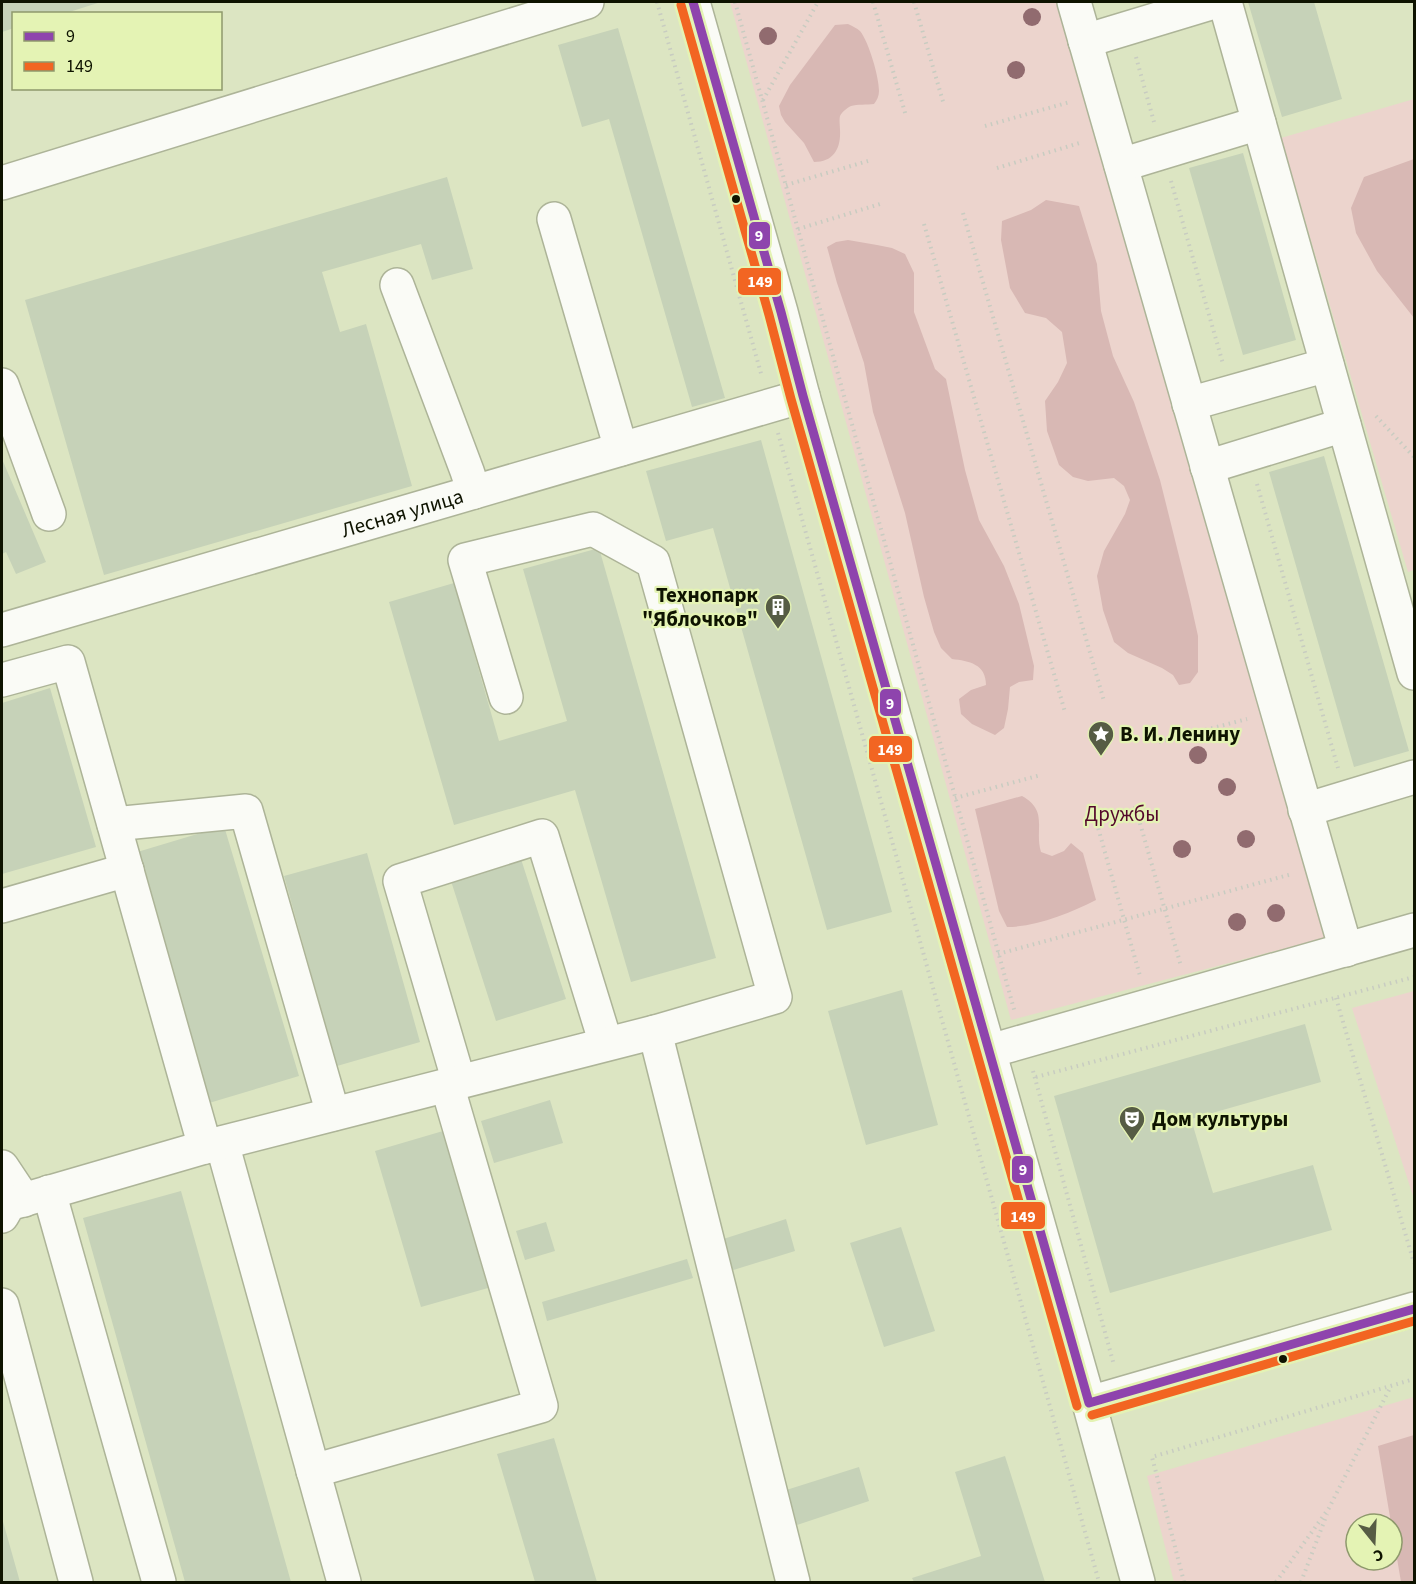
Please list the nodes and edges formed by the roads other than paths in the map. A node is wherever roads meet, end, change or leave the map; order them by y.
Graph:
1 (587, 2) edge
2 (693, 2) edge
3 (1074, 2) edge
4 (1214, 2) edge
5 (1225, 2) edge
6 (1085, 41) junction
7 (1259, 123) junction
8 (1121, 165) junction
9 (2, 183) edge
10 (554, 219) dead end
11 (397, 285) dead end
12 (1327, 365) junction
13 (2, 385) edge
14 (803, 396) junction
15 (1189, 404) junction
16 (1344, 425) junction
17 (621, 449) junction
18 (1207, 467) junction
19 (474, 492) junction
20 (49, 514) dead end
21 (2, 630) edge
22 (1414, 673) edge
23 (2, 680) edge
24 (506, 697) dead end
25 (1414, 777) edge
26 (1305, 810) junction
27 (114, 824) junction
28 (127, 870) junction
29 (2, 906) edge
30 (1414, 930) edge
31 (1346, 950) junction
32 (655, 1032) junction
33 (606, 1044) junction
34 (990, 1051) junction
35 (453, 1084) junction
36 (333, 1114) junction
37 (214, 1145) junction
38 (2, 1167) edge
39 (25, 1203) edge
40 (2, 1305) edge
41 (1414, 1309) edge
42 (1089, 1403) junction
43 (314, 1472) junction
44 (76, 1582) edge
45 (159, 1582) edge
46 (345, 1582) edge
47 (793, 1582) edge
48 (1138, 1582) edge

1 - 9 main road
2 - 14 main road
3 - 6 main road
4 - 6 main road
5 - 7 main road
6 - 8 main road
7 - 8 main road
7 - 12 main road
8 - 15 main road
10 - 17 main road
11 - 19 main road
12 - 15 main road
12 - 16 main road
13 - 20 main road
14 - 17 main road, Лесная улица
14 - 34 main road
15 - 18 main road
16 - 18 main road
16 - 22 main road
17 - 19 main road, Лесная улица
18 - 26 main road
19 - 21 main road, Лесная улица
23 - 27 main road
24 - 32 main road
25 - 26 main road
26 - 31 main road
27 - 28 main road
27 - 36 main road
28 - 29 main road
28 - 37 main road
30 - 31 main road
31 - 34 main road
32 - 33 main road
32 - 47 main road
33 - 35 main road
33 - 35 main road
34 - 42 main road
35 - 36 main road
35 - 43 main road
36 - 37 main road
37 - 39 main road
37 - 43 main road
38 - 39 main road
39 - 45 main road
40 - 44 main road
41 - 42 main road
42 - 48 main road
43 - 46 main road

